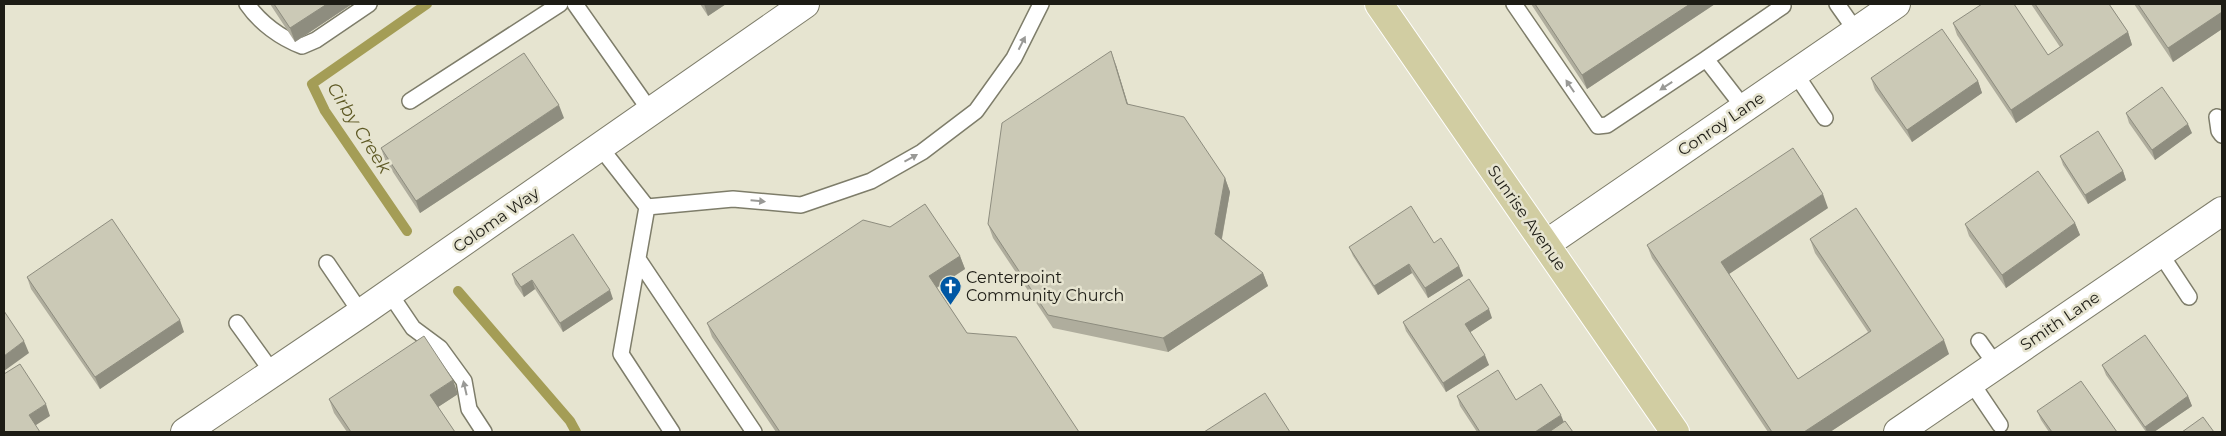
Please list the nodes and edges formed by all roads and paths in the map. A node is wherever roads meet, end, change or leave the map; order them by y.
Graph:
1 (247, 4) edge
2 (369, 4) edge
3 (560, 4) edge
4 (575, 4) edge
5 (805, 4) edge
6 (1041, 4) edge
7 (1379, 4) edge
8 (1514, 4) edge
9 (1837, 4) edge
10 (1896, 4) edge
11 (1783, 6) dead end
12 (1856, 31) junction
13 (1706, 59) junction
14 (1795, 73) junction
15 (410, 101) dead end
16 (1744, 108) junction
17 (650, 112) junction
18 (2218, 116) dead end
19 (1825, 118) dead end
20 (2222, 135) edge
21 (600, 147) junction
22 (647, 207) junction
23 (2222, 211) edge
24 (1546, 244) junction
25 (2160, 253) junction
26 (638, 259) junction
27 (327, 263) dead end
28 (390, 294) junction
29 (2189, 297) dead end
30 (362, 313) junction
31 (237, 323) dead end
32 (1980, 341) dead end
33 (1996, 365) junction
34 (272, 373) junction
35 (1971, 382) junction
36 (2000, 425) dead end
37 (199, 428) edge
38 (484, 432) edge
39 (672, 432) edge
40 (754, 432) edge
41 (1675, 432) edge
42 (1898, 432) edge

1 - 2 lane
3 - 15 lane
4 - 17 lane
5 - 17 street, Coloma Way
22 -> 6 lane
7 - 24 main road, Sunrise Avenue
13 -> 8 lane
9 - 12 lane
10 - 12 street, Conroy Lane
11 - 13 lane
12 - 14 street, Conroy Lane
13 - 16 lane
14 - 16 street, Conroy Lane
14 - 19 lane
16 - 24 street, Conroy Lane
17 - 21 street, Coloma Way
18 - 20 lane
21 - 22 lane
21 - 28 street, Coloma Way
22 - 26 lane
23 - 25 street, Smith Lane
24 - 41 main road, Sunrise Avenue
25 - 29 lane
25 - 33 street, Smith Lane
26 - 39 lane
26 - 40 lane
27 - 30 lane
28 - 30 street, Coloma Way
38 -> 28 lane
30 - 34 street, Coloma Way
31 - 34 lane
32 - 33 lane
33 - 35 street, Smith Lane
34 - 37 street, Coloma Way
35 - 36 lane
35 - 42 street, Smith Lane

